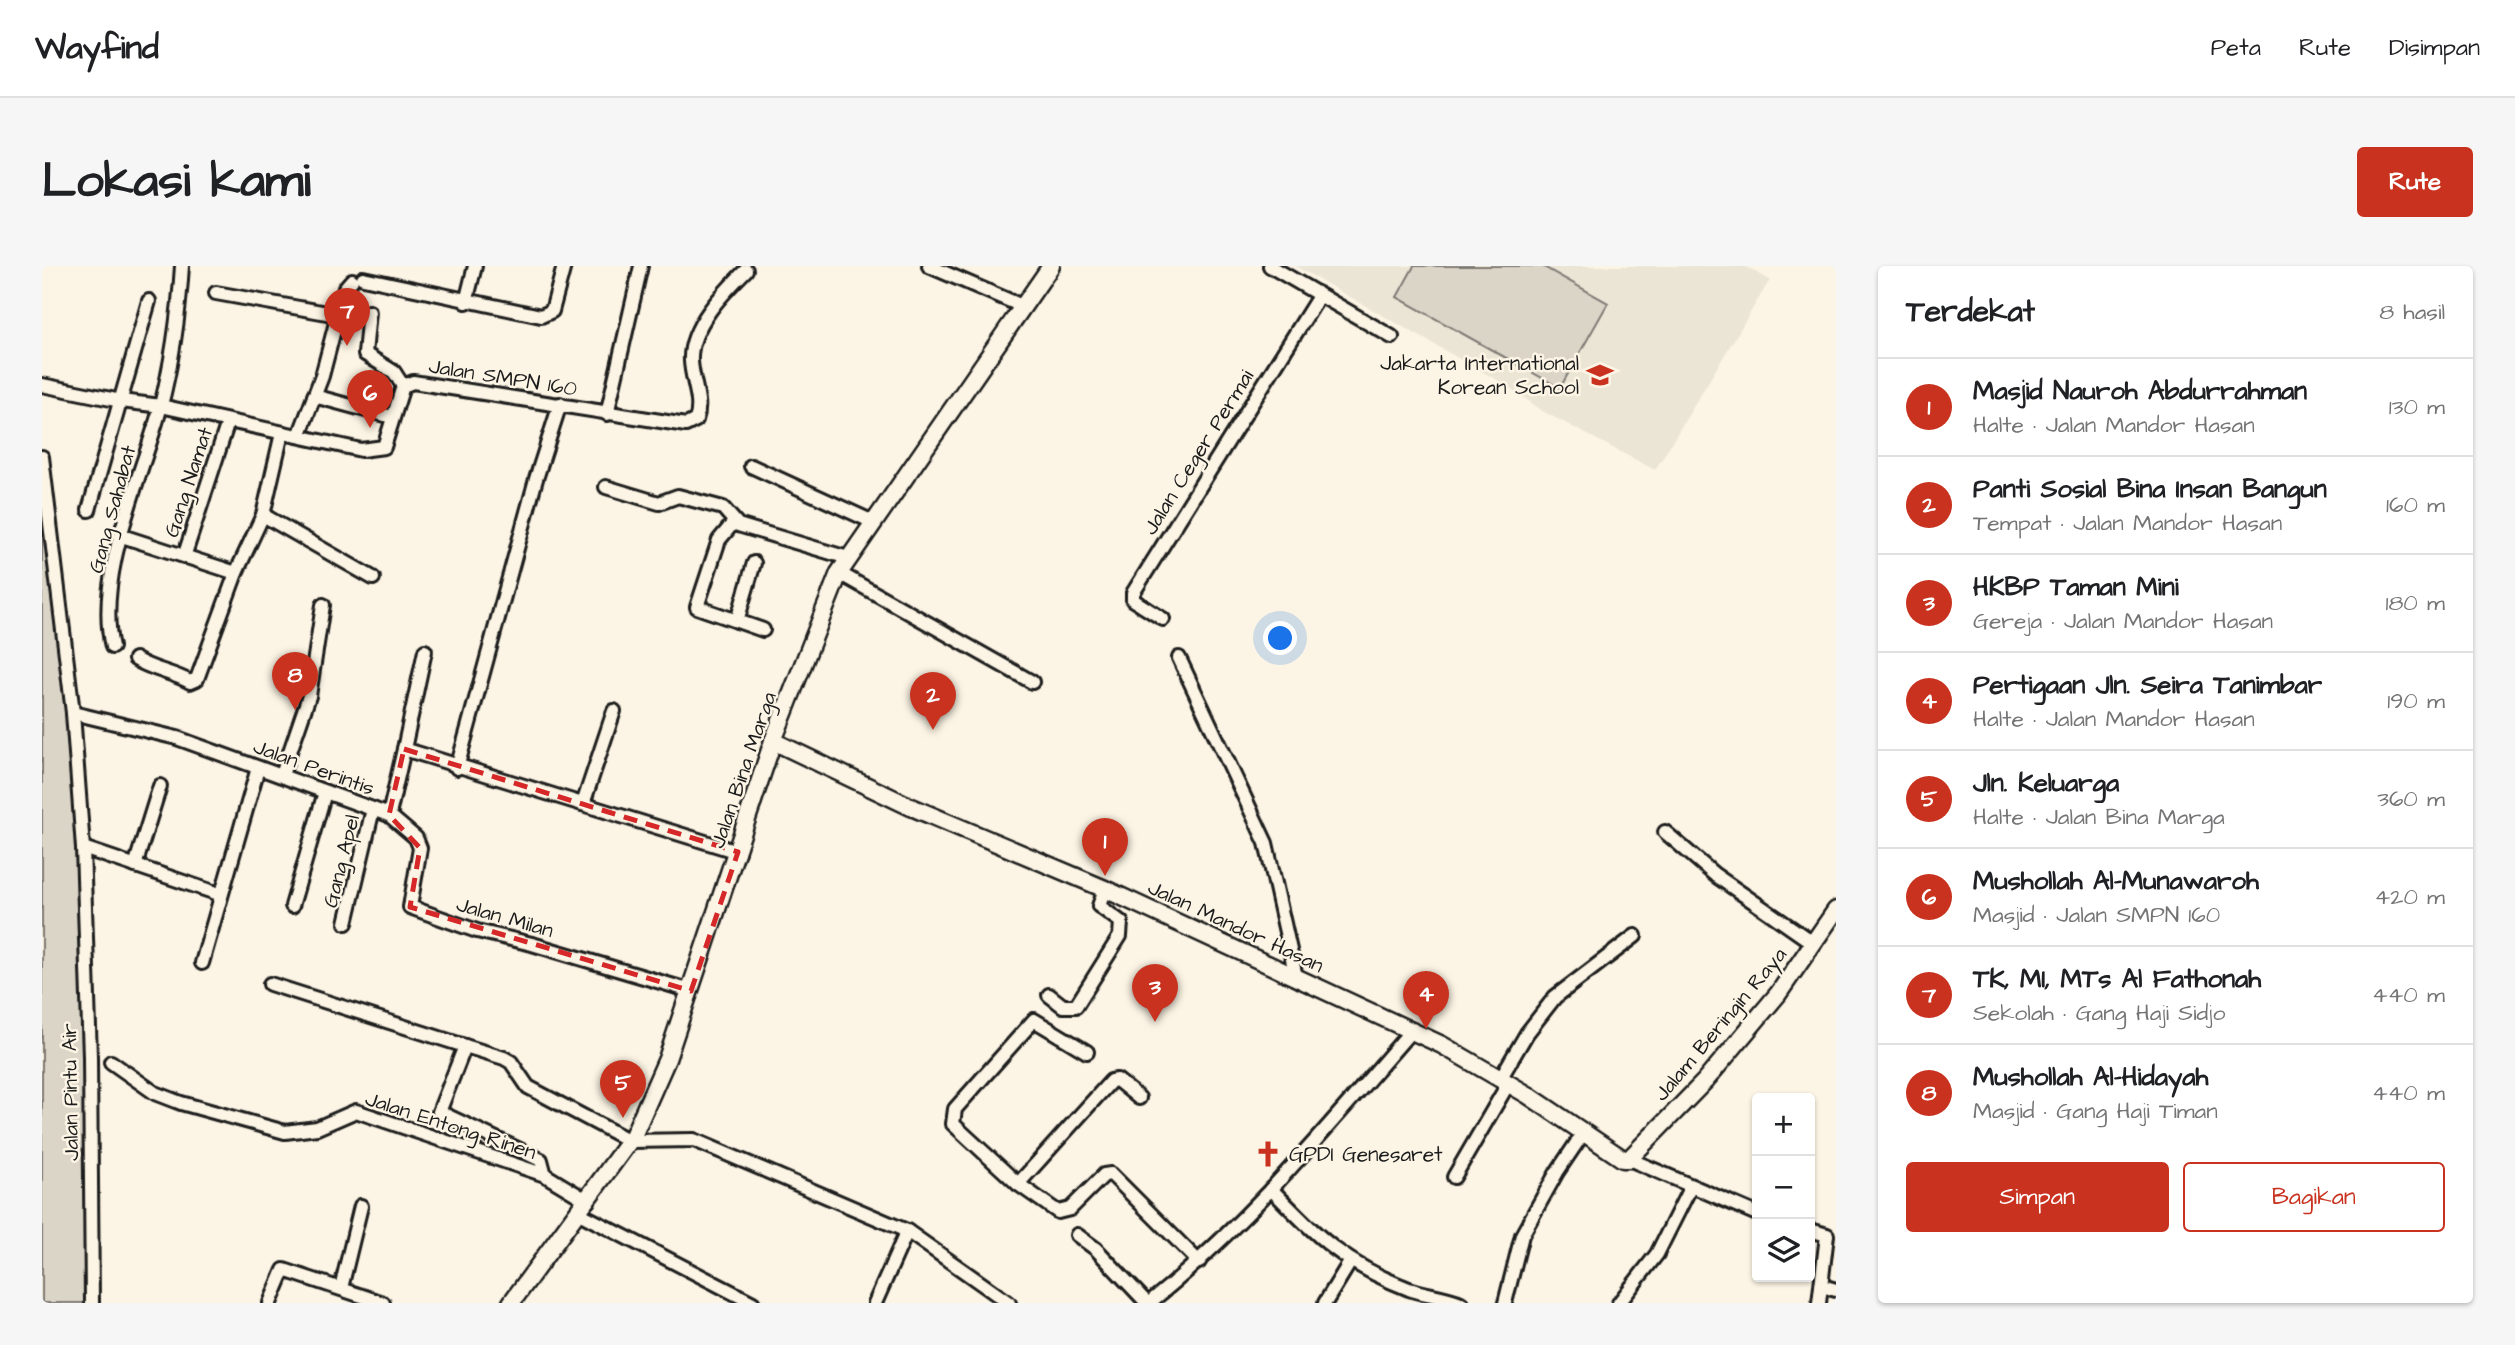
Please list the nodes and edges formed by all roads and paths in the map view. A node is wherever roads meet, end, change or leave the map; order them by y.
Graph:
1 (182, 266) edge
2 (475, 266) edge
3 (564, 266) edge
4 (641, 266) edge
5 (929, 266) edge
6 (1051, 266) edge
7 (1270, 266) edge
8 (746, 270) dead end
9 (216, 293) dead end
10 (1319, 296) junction
11 (149, 301) dead end
12 (466, 302) junction
13 (1022, 306) junction
14 (369, 312) dead end
15 (338, 315) junction
16 (1392, 337) dead end
17 (42, 385) edge
18 (403, 386) junction
19 (314, 396) junction
20 (121, 401) junction
21 (560, 404) junction
22 (161, 406) junction
23 (607, 414) junction
24 (392, 417) junction
25 (228, 422) junction
26 (282, 433) junction
27 (299, 436) junction
28 (42, 457) edge
29 (751, 466) dead end
30 (606, 487) dead end
31 (89, 510) dead end
32 (263, 515) junction
33 (734, 522) junction
34 (873, 522) junction
35 (122, 536) junction
36 (185, 554) junction
37 (848, 558) junction
38 (754, 563) dead end
39 (236, 573) junction
40 (839, 573) junction
41 (373, 578) dead end
42 (323, 605) dead end
43 (1163, 619) dead end
44 (737, 621) junction
45 (763, 630) dead end
46 (112, 647) dead end
47 (425, 651) dead end
48 (1179, 658) dead end
49 (135, 659) dead end
50 (1032, 682) dead end
51 (614, 711) dead end
52 (73, 713) junction
53 (773, 741) junction
54 (404, 750) junction
55 (258, 768) junction
56 (457, 768) junction
57 (282, 775) junction
58 (160, 786) dead end
59 (325, 792) junction
60 (583, 804) junction
61 (373, 809) junction
62 (389, 815) junction
63 (1665, 832) dead end
64 (83, 848) junction
65 (738, 852) junction
66 (135, 866) junction
67 (1105, 888) junction
68 (219, 894) junction
69 (292, 906) dead end
70 (1836, 910) edge
71 (346, 923) dead end
72 (1635, 936) dead end
73 (1813, 943) junction
74 (202, 963) dead end
75 (1296, 977) junction
76 (270, 984) dead end
77 (691, 991) junction
78 (1049, 995) dead end
79 (1411, 1031) junction
80 (465, 1046) junction
81 (1087, 1052) dead end
82 (111, 1062) dead end
83 (1504, 1081) junction
84 (1139, 1098) dead end
85 (1584, 1132) junction
86 (629, 1141) junction
87 (1629, 1159) junction
88 (545, 1175) junction
89 (1454, 1177) dead end
90 (1018, 1184) junction
91 (1690, 1188) junction
92 (1271, 1189) junction
93 (361, 1206) dead end
94 (582, 1207) junction
95 (1752, 1212) edge
96 (907, 1231) junction
97 (1815, 1231) edge
98 (1077, 1236) dead end
99 (1832, 1236) edge
100 (1199, 1262) junction
101 (1350, 1262) junction
102 (1822, 1286) junction
103 (341, 1288) junction
104 (1412, 1290) junction
105 (1836, 1290) edge
106 (360, 1299) edge
107 (748, 1302) edge
108 (92, 1303) edge
109 (270, 1303) edge
110 (383, 1303) edge
111 (511, 1303) edge
112 (874, 1303) edge
113 (1009, 1303) edge
114 (1148, 1303) edge
115 (1325, 1303) edge
116 (1405, 1303) edge
117 (1461, 1303) edge
118 (1505, 1303) edge
119 (1619, 1303) edge
120 (1819, 1303) edge

1 - 22 street, Gang Sahabat
2 - 12 street
3 - 12 street
4 - 23 street
5 - 13 street
6 - 13 street, Jalan Bina Marga
7 - 10 street
8 - 23 street, Jalan SMPN 160
9 - 15 street
10 - 16 street
10 - 43 street, Jalan Ceger Permai
11 - 20 street
12 - 15 street
13 - 34 street, Jalan Bina Marga
14 - 18 street
15 - 19 street
17 - 20 street, Jalan SMPN 160
18 - 21 street, Jalan SMPN 160
18 - 24 street, Jalan SMPN 160
19 - 24 street
19 - 27 street
20 - 22 street, Jalan SMPN 160
20 - 31 street
21 - 23 street, Jalan SMPN 160
21 - 56 street
22 - 25 street, Jalan SMPN 160
22 - 35 street, Gang Sahabat
24 - 27 street, Jalan SMPN 160
25 - 26 street, Jalan SMPN 160
25 - 36 street, Gang Namat
26 - 27 street, Jalan SMPN 160
26 - 32 street
28 - 52 street
29 - 34 street
30 - 33 street
32 - 39 street
32 - 41 street
33 - 37 street
33 - 44 street
34 - 37 street, Jalan Bina Marga
35 - 36 street
35 - 46 street, Gang Sahabat
36 - 39 street
37 - 40 street, Jalan Bina Marga
38 - 44 street
39 - 49 street
40 - 50 street
40 - 53 street, Jalan Bina Marga
42 - 57 street
44 - 45 street
47 - 54 street, Jalan Perintis
48 - 75 street
51 - 60 street
52 - 55 street, Jalan Perintis
52 - 64 street, Jalan Pintu Air
53 - 65 street, Jalan Bina Marga
53 - 67 street, Jalan Mandor Hasan
54 - 56 street
54 - 62 street, Jalan Perintis
55 - 57 street, Jalan Perintis
55 - 68 street
56 - 60 street
57 - 59 street, Jalan Perintis
58 - 66 street
59 - 61 street, Jalan Perintis
59 - 69 street
60 - 65 street
61 - 62 street, Jalan Perintis
61 - 71 street, Gang Apel
62 - 77 street, Jalan Milan
63 - 73 street
64 - 66 street
64 - 108 street, Jalan Pintu Air
65 - 77 street, Jalan Bina Marga
66 - 68 street
67 - 75 street, Jalan Mandor Hasan
67 - 78 street
68 - 74 street
70 - 73 street, Jalam Beringin Raya
72 - 83 street
73 - 87 street, Jalam Beringin Raya
75 - 79 street, Jalan Mandor Hasan
76 - 80 street
77 - 86 street, Jalan Bina Marga
79 - 83 street, Jalan Mandor Hasan
79 - 92 street
80 - 86 street
80 - 88 street, Jalan Entong Rinen
81 - 90 street
82 - 88 street, Jalan Entong Rinen
83 - 85 street, Jalan Mandor Hasan
83 - 89 street
84 - 90 street
85 - 87 street, Jalan Mandor Hasan
85 - 118 street
86 - 94 street, Jalan Bina Marga
86 - 96 street
87 - 91 street
88 - 94 street, Jalan Entong Rinen
90 - 100 street
91 - 95 street
91 - 119 street
92 - 100 street
92 - 101 street
93 - 103 street
94 - 107 street, Jalan Entong Rinen
94 - 111 street, Jalan Bina Marga
96 - 112 street
96 - 113 street
97 - 99 street
98 - 114 street
99 - 102 street
100 - 114 street
101 - 104 street
101 - 115 street
102 - 105 street
102 - 120 street
103 - 106 street
103 - 109 street
104 - 116 street
104 - 117 street
106 - 110 street

